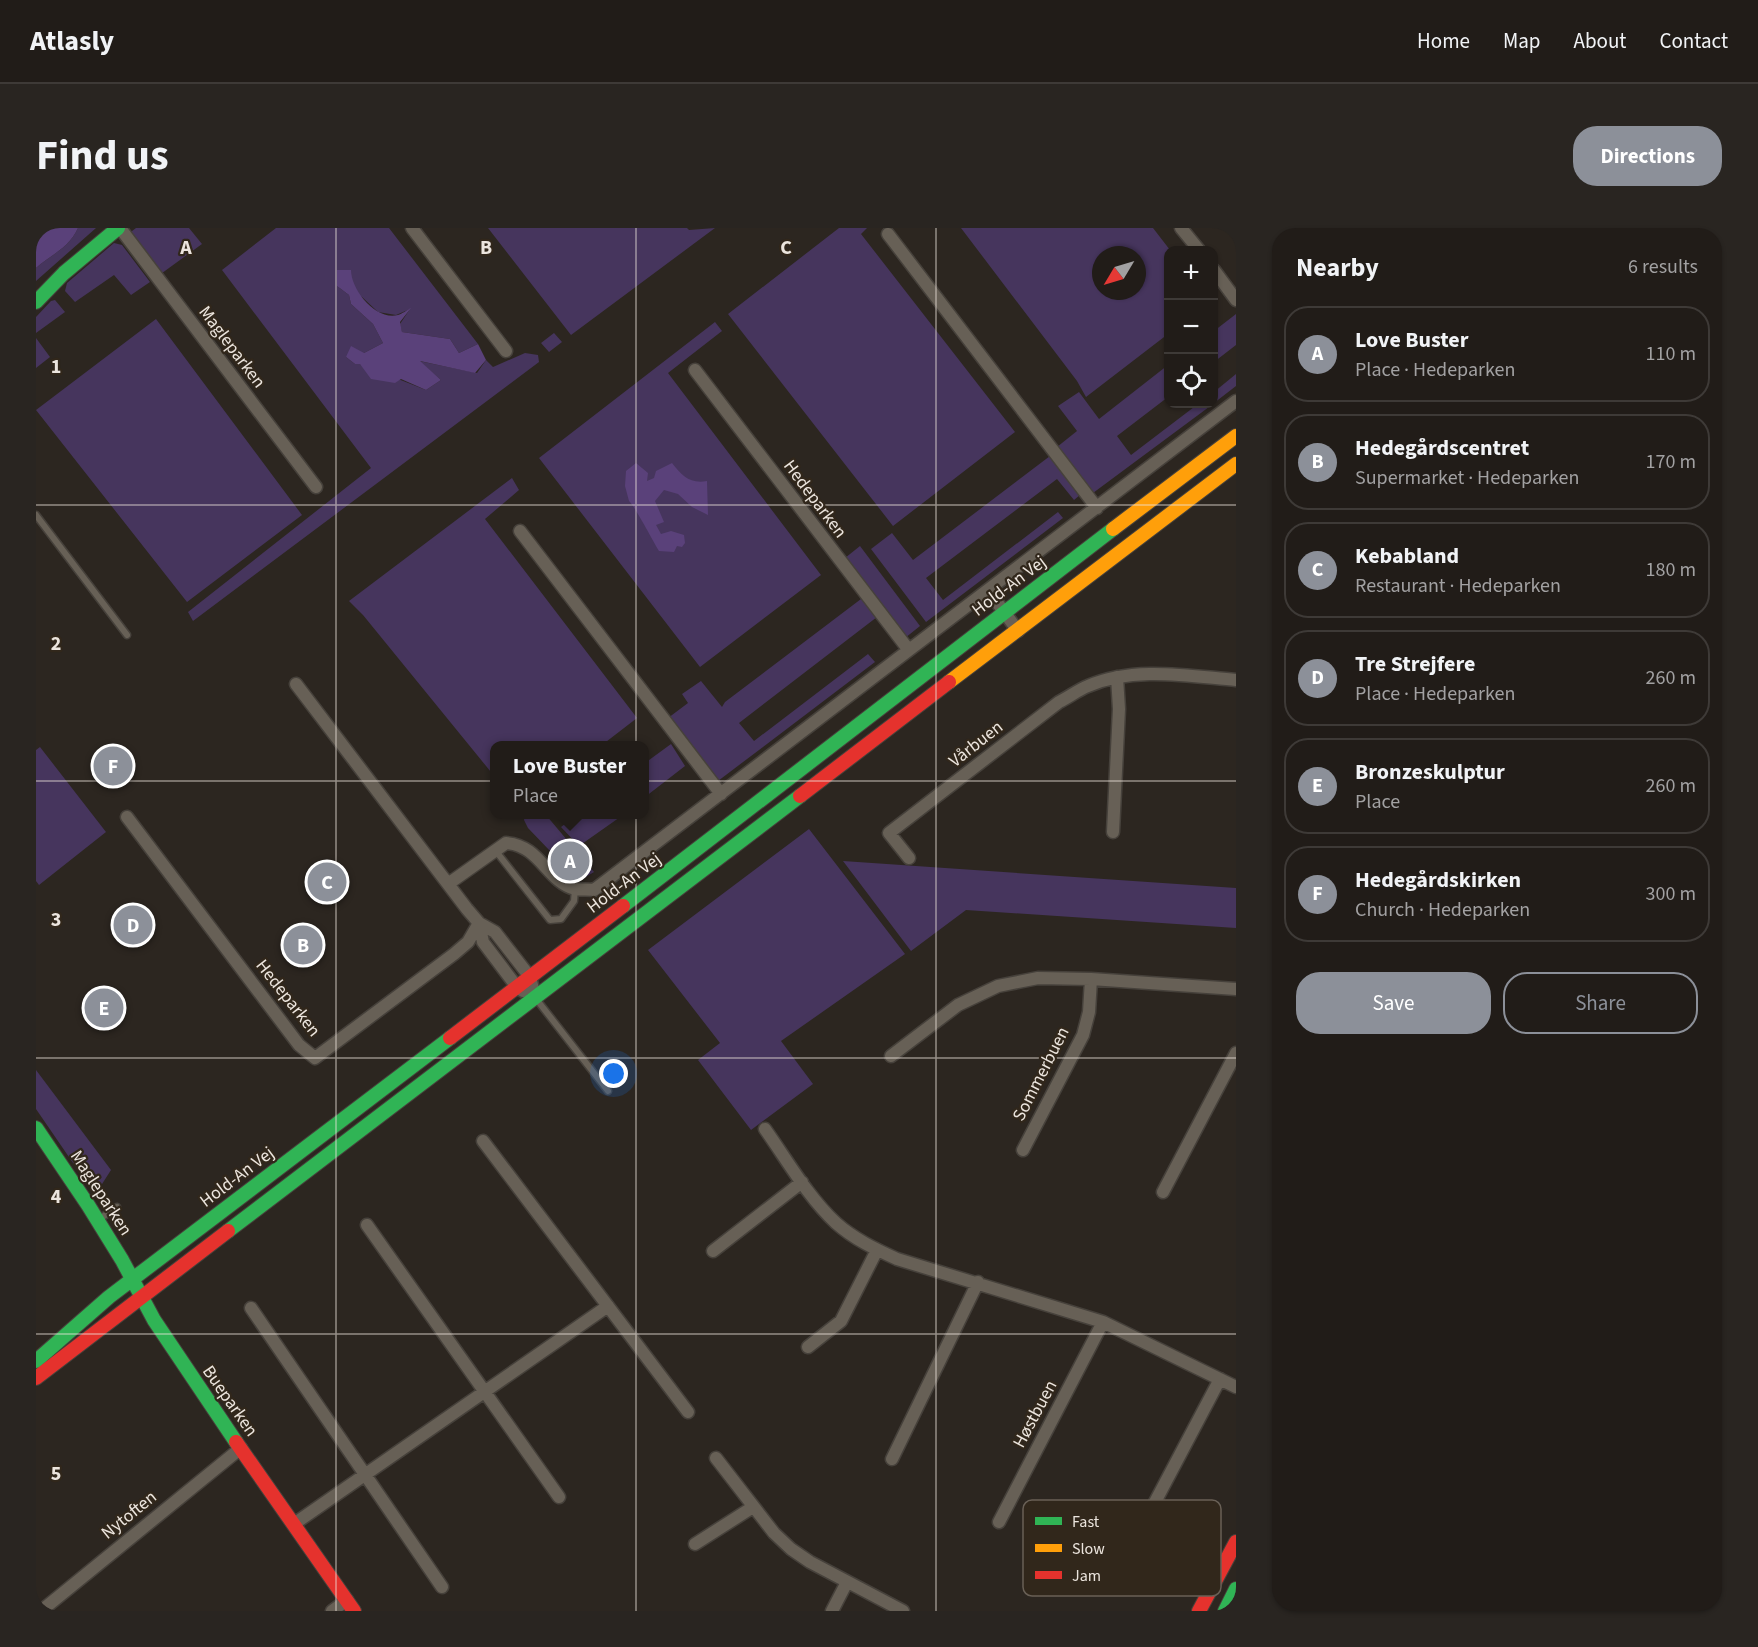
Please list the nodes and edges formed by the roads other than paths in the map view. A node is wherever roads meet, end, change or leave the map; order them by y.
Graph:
1 (119, 228) edge
2 (412, 228) edge
3 (1181, 228) edge
4 (888, 234) dead end
5 (1196, 246) edge
6 (1218, 275) edge
7 (1236, 300) edge
8 (36, 302) edge
9 (506, 351) dead end
10 (695, 370) dead end
11 (1236, 401) edge
12 (1236, 436) edge
13 (1236, 464) edge
14 (316, 487) dead end
15 (1097, 508) junction
16 (36, 515) edge
17 (520, 531) dead end
18 (988, 590) junction
19 (1004, 612) junction
20 (1018, 631) junction
21 (127, 635) dead end
22 (908, 649) junction
23 (1117, 677) junction
24 (1236, 680) edge
25 (296, 684) dead end
26 (721, 794) junction
27 (127, 817) dead end
28 (1113, 832) dead end
29 (495, 850) junction
30 (909, 858) dead end
31 (448, 884) junction
32 (575, 889) junction
33 (479, 923) junction
34 (530, 977) junction
35 (1091, 979) junction
36 (517, 987) junction
37 (1236, 989) edge
38 (535, 997) junction
39 (1236, 1053) edge
40 (891, 1056) dead end
41 (608, 1090) dead end
42 (36, 1128) edge
43 (765, 1129) dead end
44 (483, 1141) dead end
45 (1023, 1149) dead end
46 (802, 1182) junction
47 (1162, 1192) dead end
48 (117, 1207) dead end
49 (97, 1220) junction
50 (367, 1225) dead end
51 (877, 1250) junction
52 (713, 1251) dead end
53 (132, 1280) junction
54 (978, 1282) junction
55 (142, 1296) junction
56 (608, 1306) junction
57 (251, 1308) dead end
58 (1104, 1322) junction
59 (808, 1347) dead end
60 (36, 1361) edge
61 (36, 1378) edge
62 (1220, 1379) junction
63 (1236, 1387) edge
64 (485, 1392) junction
65 (688, 1412) dead end
66 (241, 1448) junction
67 (716, 1458) dead end
68 (892, 1459) dead end
69 (366, 1476) junction
70 (559, 1497) dead end
71 (1156, 1500) edge
72 (753, 1507) junction
73 (999, 1522) dead end
74 (294, 1524) junction
75 (1236, 1542) edge
76 (695, 1544) dead end
77 (1221, 1570) edge
78 (847, 1582) junction
79 (442, 1587) dead end
80 (1236, 1589) edge
81 (1207, 1596) edge
82 (350, 1606) edge
83 (41, 1611) edge
84 (332, 1611) edge
85 (832, 1611) edge
86 (903, 1611) edge
87 (1199, 1611) edge
88 (1225, 1611) edge

1 - 8 street, Magleparken
1 - 14 street, Magleparken
2 - 9 street
3 - 5 street
4 - 15 street
6 - 7 street
10 - 22 street, Hedeparken
11 - 15 street
12 - 19 street, Hold-An Vej
13 - 20 street, Hold-An Vej
15 - 18 street
16 - 21 lane
17 - 26 street
18 - 19 street
18 - 22 street
19 - 20 street
19 - 34 street, Hold-An Vej
20 - 38 street, Hold-An Vej
22 - 26 street
23 - 24 street, Vårbuen
23 - 28 street
23 - 30 street, Vårbuen
25 - 31 street
26 - 32 street
27 - 33 street, Hedeparken
29 - 31 street
29 - 32 street
29 - 32 lane
31 - 33 street
33 - 34 street
33 - 36 street
34 - 36 street, Hold-An Vej
34 - 38 street
35 - 37 street
35 - 40 street
35 - 45 street, Sommerbuen
36 - 38 street
36 - 53 street, Hold-An Vej
38 - 41 lane
38 - 55 street, Hold-An Vej
39 - 47 street
42 - 49 street, Magleparken
43 - 46 street
44 - 56 street
46 - 51 street
46 - 52 street
48 - 49 lane
49 - 53 street, Magleparken
50 - 64 street
51 - 54 street
51 - 59 street
53 - 55 street, Magleparken
53 - 60 street, Hold-An Vej
54 - 58 street
54 - 68 street
55 - 61 street, Hold-An Vej
55 - 66 street, Bueparken
56 - 64 street
56 - 65 street
57 - 69 street
58 - 62 street
58 - 73 street, Høstbuen
62 - 63 street
62 - 71 street
64 - 69 street
64 - 70 street
66 - 74 street, Bueparken
66 - 83 street, Nytoften
67 - 72 street
69 - 74 street
69 - 79 street
72 - 76 street
72 - 78 street
74 - 82 street, Bueparken
75 - 77 street
78 - 85 street
78 - 86 street
80 - 88 street
81 - 87 street
82 - 84 street

